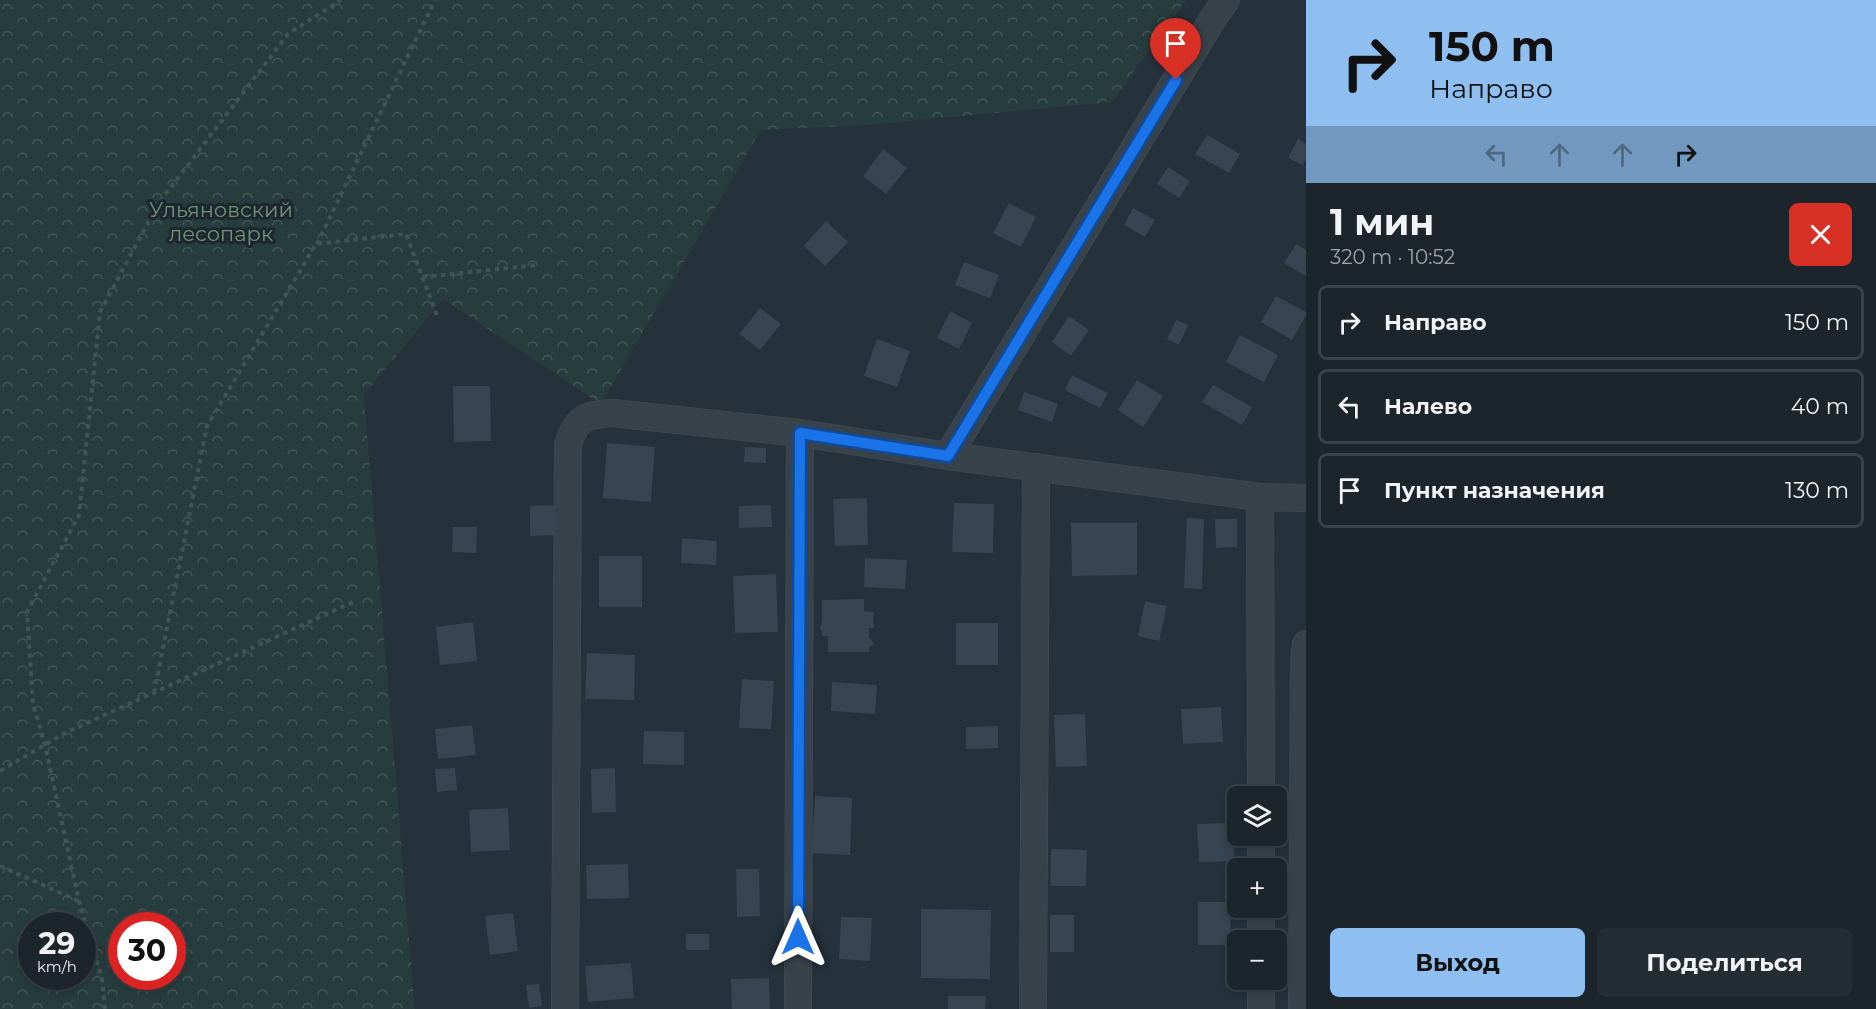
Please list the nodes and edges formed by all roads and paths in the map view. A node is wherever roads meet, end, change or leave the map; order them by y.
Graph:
1 (341, 0) edge
2 (435, 0) edge
3 (1226, 0) edge
4 (316, 244) junction
5 (537, 265) dead end
6 (423, 278) junction
7 (438, 318) dead end
8 (800, 433) junction
9 (948, 456) junction
10 (1036, 467) junction
11 (1260, 497) junction
12 (1306, 498) edge
13 (353, 602) dead end
14 (1306, 655) edge
15 (154, 693) junction
16 (45, 745) junction
17 (0, 771) edge
18 (1261, 786) edge
19 (0, 866) edge
20 (79, 901) junction
21 (1304, 966) edge
22 (1261, 990) edge
23 (105, 1009) edge
24 (565, 1009) edge
25 (798, 1009) edge
26 (1033, 1009) edge
27 (1262, 1009) edge
28 (1302, 1009) edge

1 - 16 path
2 - 4 path
3 - 9 street
4 - 6 path
4 - 15 path
5 - 6 path
6 - 7 path
8 - 9 street
8 - 24 street
8 - 25 street
9 - 10 street
10 - 11 street
10 - 26 street
11 - 12 street
11 - 18 street
13 - 15 path
14 - 21 street
15 - 16 path
16 - 17 path
16 - 20 path
19 - 20 path
20 - 23 path
21 - 28 street
22 - 27 street

